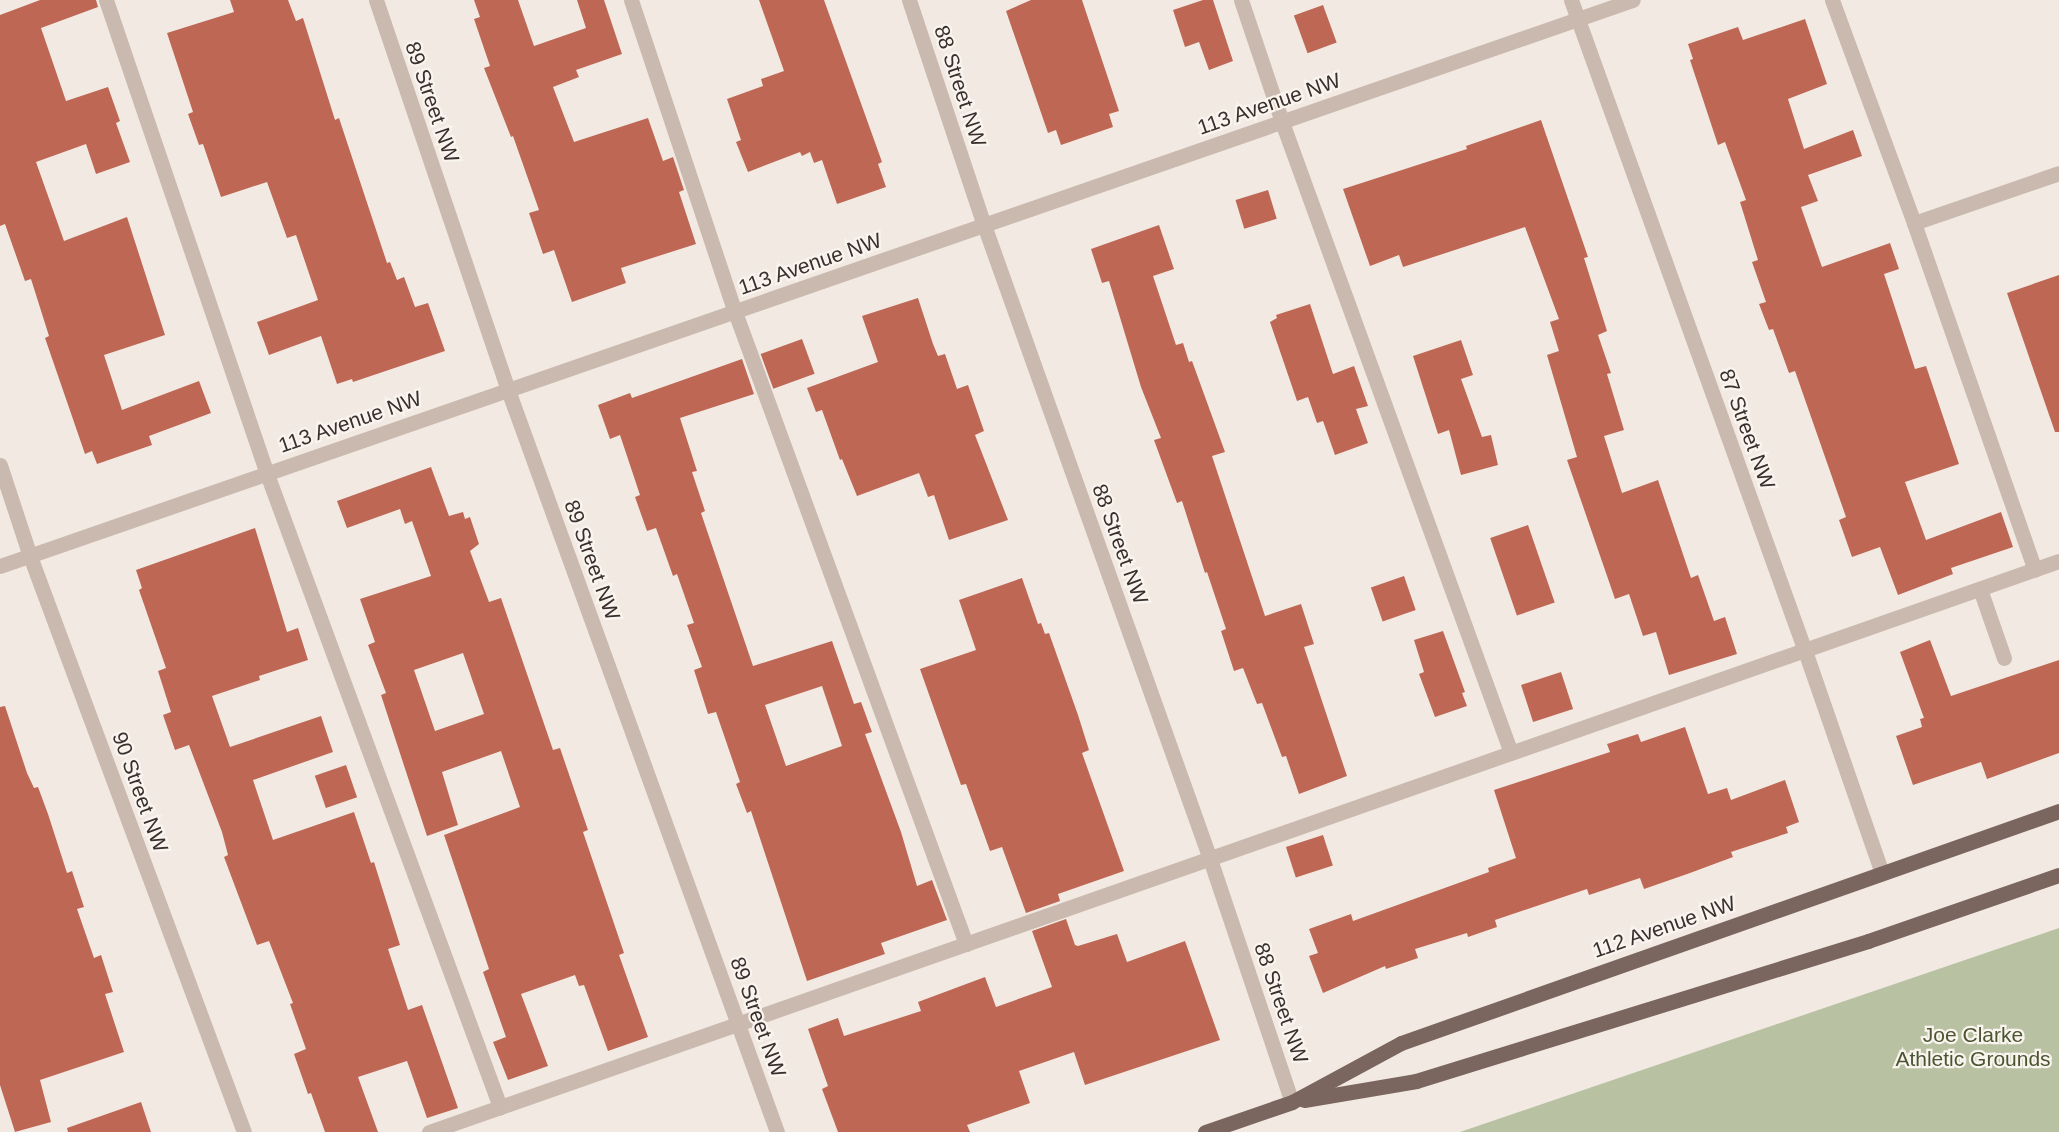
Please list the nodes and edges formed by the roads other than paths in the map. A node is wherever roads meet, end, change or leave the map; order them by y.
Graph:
1 (106, 0) edge
2 (376, 0) edge
3 (631, 0) edge
4 (909, 0) edge
5 (1241, 0) edge
6 (1571, 0) edge
7 (1633, 0) edge
8 (1832, 0) edge
9 (1578, 19) junction
10 (1282, 122) junction
11 (2059, 173) edge
12 (1914, 224) junction
13 (984, 225) junction
14 (735, 312) junction
15 (508, 390) junction
16 (0, 465) edge
17 (267, 474) junction
18 (30, 556) junction
19 (2059, 561) edge
20 (0, 566) edge
21 (2035, 570) junction
22 (1980, 589) junction
23 (1805, 651) junction
24 (2004, 658) dead end
25 (1512, 753) junction
26 (2059, 811) edge
27 (1210, 859) junction
28 (1881, 873) junction
29 (2059, 875) edge
30 (966, 944) junction
31 (739, 1024) junction
32 (1292, 1102) junction
33 (500, 1107) junction
34 (244, 1132) edge
35 (429, 1132) edge
36 (777, 1132) edge
37 (1205, 1132) edge

1 - 17 street
2 - 15 street, 89 Street NW
3 - 14 street
4 - 13 street, 88 Street NW
5 - 10 street
6 - 9 street, 87 Street NW
7 - 9 street, 113 Avenue NW
8 - 12 street
9 - 10 street, 113 Avenue NW
9 - 23 street, 87 Street NW
10 - 13 street, 113 Avenue NW
10 - 25 street
11 - 12 street
12 - 21 street
13 - 14 street, 113 Avenue NW
13 - 27 street, 88 Street NW
14 - 15 street, 113 Avenue NW
14 - 30 street
15 - 17 street, 113 Avenue NW
15 - 31 street, 89 Street NW
16 - 18 street, 90 Street NW
17 - 18 street, 113 Avenue NW
17 - 33 street
18 - 20 street, 113 Avenue NW
18 - 34 street, 90 Street NW
19 - 21 street
21 - 22 street
22 - 23 street
22 - 24 street
23 - 25 street
23 - 28 street, 87 Street NW
25 - 27 street
26 - 28 main road, 112 Avenue NW
27 - 30 street
27 - 32 street, 88 Street NW
28 - 32 main road, 112 Avenue NW
29 - 32 main road, 112 Avenue NW
30 - 31 street
31 - 33 street
31 - 36 street, 89 Street NW
32 - 37 main road, 112 Avenue NW
33 - 35 street

